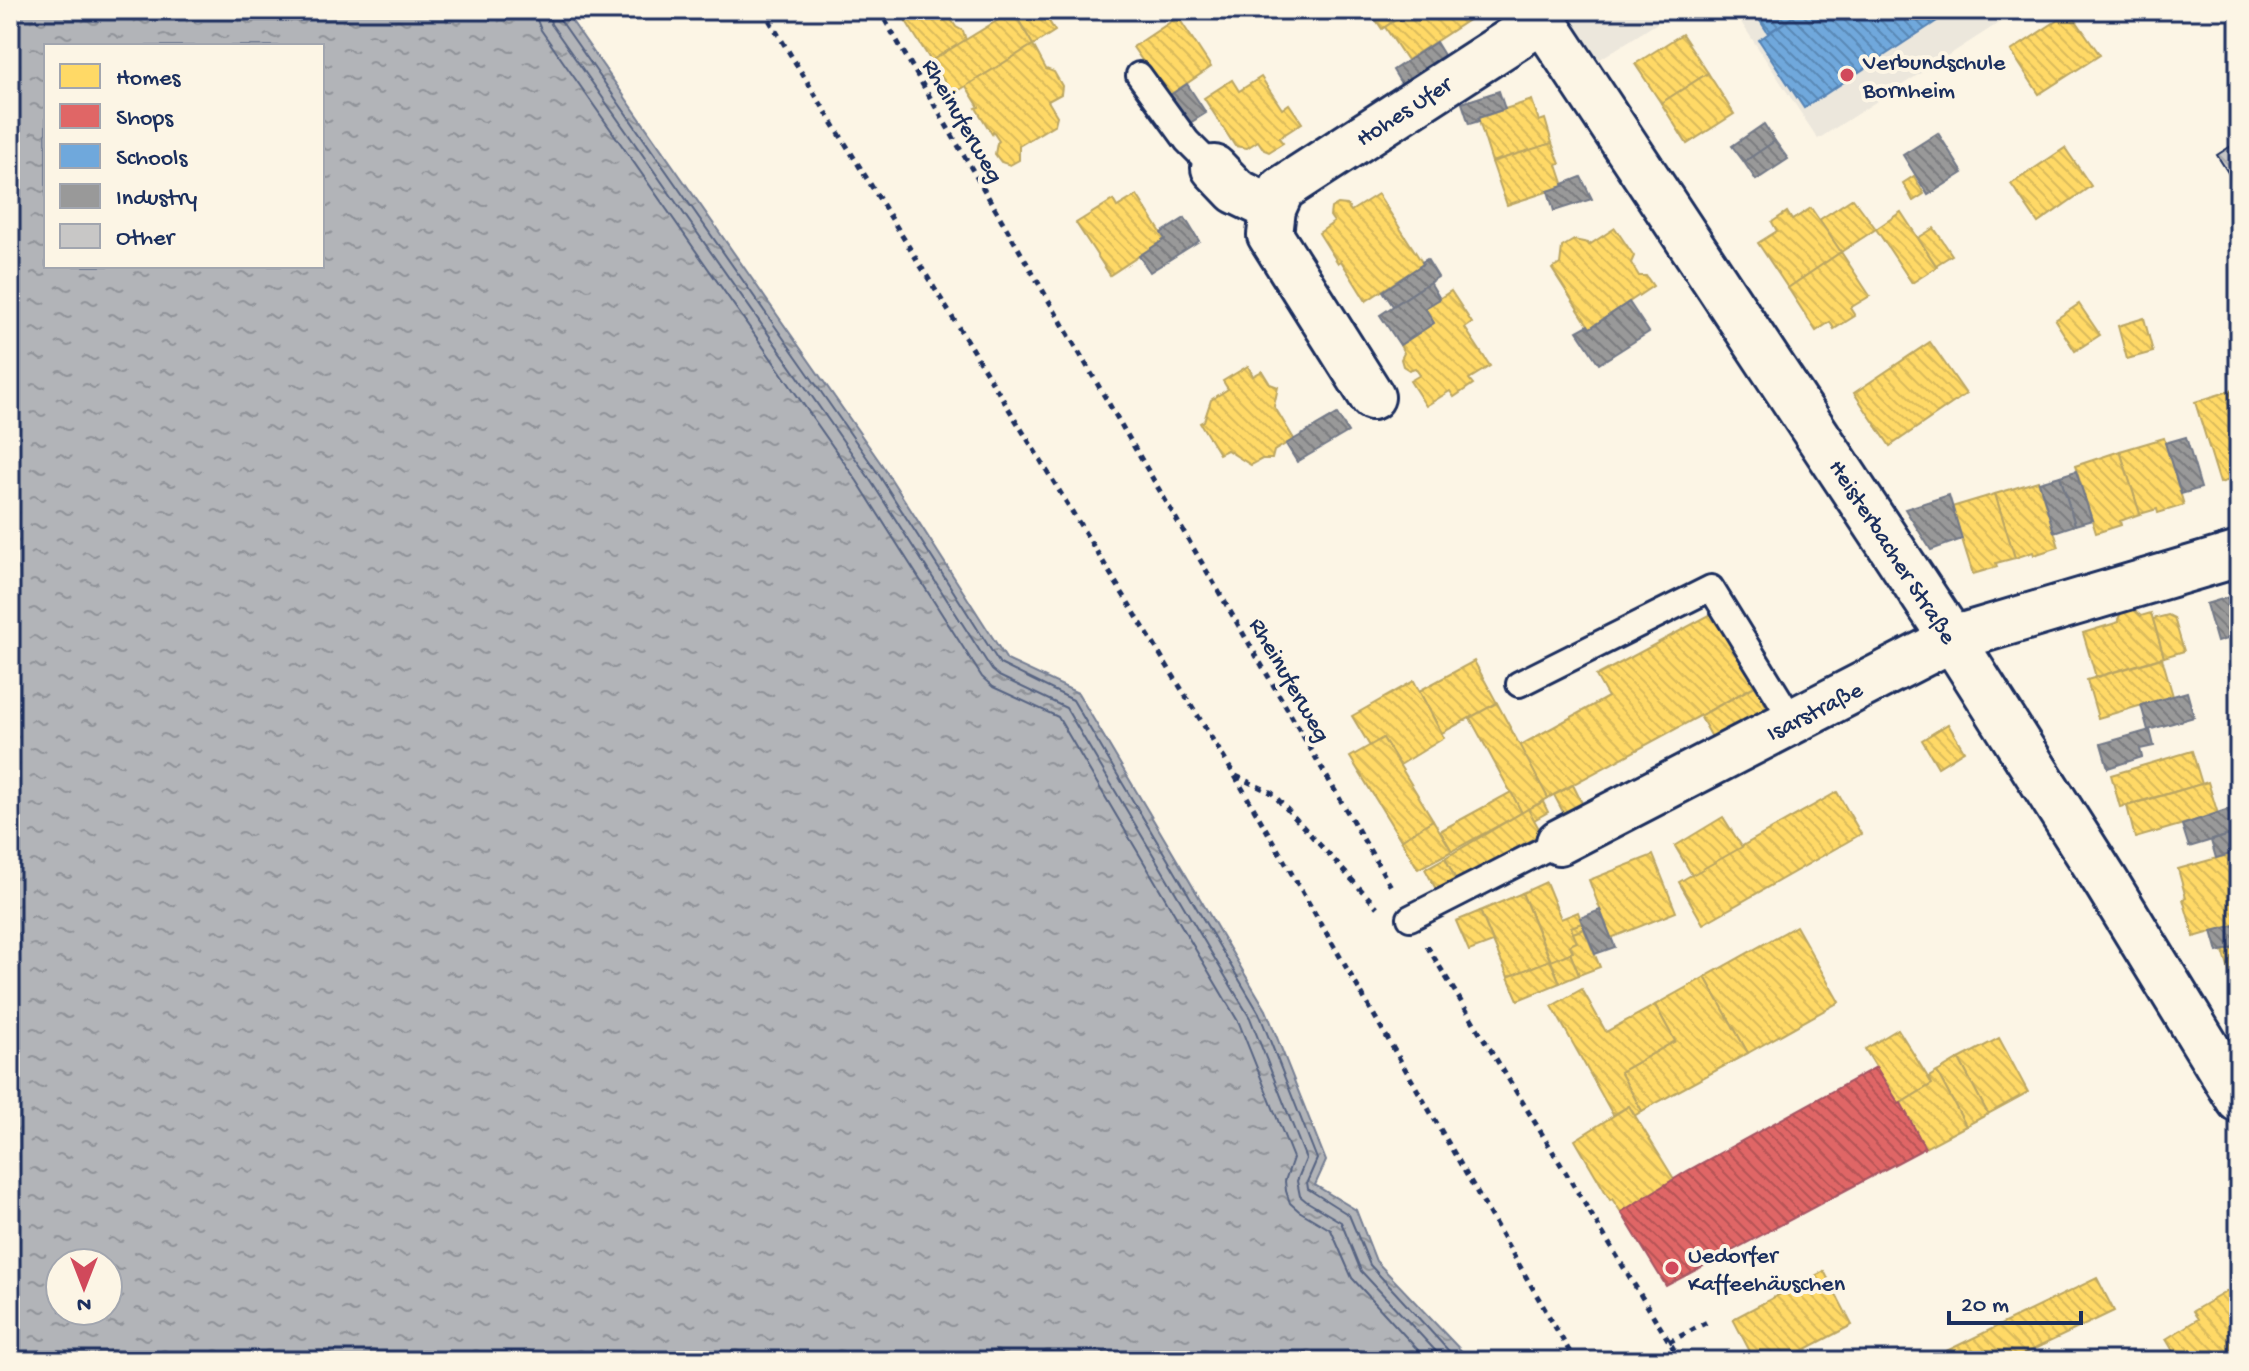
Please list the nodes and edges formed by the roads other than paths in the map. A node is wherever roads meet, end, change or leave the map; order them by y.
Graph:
1 (1546, 13) edge
2 (1139, 75) dead end
3 (1214, 168) joint
4 (1273, 209) junction
5 (1372, 397) dead end
6 (2239, 554) edge
7 (1952, 639) junction
8 (1519, 684) dead end
9 (1793, 721) junction
10 (1559, 842) joint
11 (1410, 918) road end
12 (2239, 1100) edge

1 - 4 street, Hohes Ufer
1 - 7 street, Heisterbacher Straße
2 - 3 lane
3 - 4 street
4 - 5 street
6 - 7 street, Isarstraße
7 - 9 street, Isarstraße
7 - 12 street, Heisterbacher Straße
8 - 9 lane
9 - 10 street, Isarstraße
10 - 11 lane, Isarstraße

